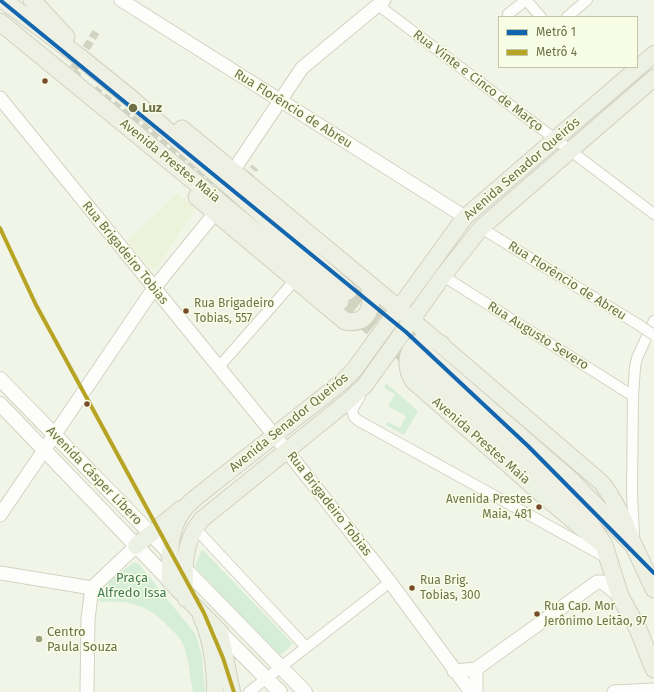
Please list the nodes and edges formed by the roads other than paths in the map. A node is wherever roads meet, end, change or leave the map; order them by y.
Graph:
1 (3, 0) edge
2 (32, 0) edge
3 (121, 0) edge
4 (526, 0) edge
5 (586, 0) edge
6 (381, 3) edge
7 (508, 14) dead end
8 (540, 16) edge
9 (568, 16) edge
10 (0, 22) edge
11 (654, 54) edge
12 (81, 58) junction
13 (638, 68) edge
14 (638, 68) edge
15 (654, 78) edge
16 (0, 98) edge
17 (134, 101) junction
18 (280, 101) junction
19 (100, 103) junction
20 (555, 139) junction
21 (570, 150) junction
22 (233, 171) junction
23 (215, 213) junction
24 (654, 214) edge
25 (465, 217) junction
26 (481, 228) junction
27 (443, 276) junction
28 (295, 280) junction
29 (369, 285) junction
30 (154, 288) junction
31 (398, 308) junction
32 (412, 320) junction
33 (654, 321) edge
34 (654, 335) edge
35 (443, 345) junction
36 (218, 368) junction
37 (0, 379) edge
38 (365, 385) junction
39 (633, 396) junction
40 (0, 404) edge
41 (54, 435) junction
42 (275, 436) junction
43 (45, 449) junction
44 (287, 451) junction
45 (190, 502) junction
46 (0, 515) edge
47 (195, 528) junction
48 (150, 533) junction
49 (136, 546) junction
50 (634, 546) junction
51 (607, 553) junction
52 (169, 554) junction
53 (184, 568) junction
54 (0, 572) edge
55 (170, 581) junction
56 (390, 582) junction
57 (92, 588) junction
58 (654, 589) edge
59 (620, 596) junction
60 (186, 599) junction
61 (200, 613) junction
62 (220, 632) junction
63 (306, 647) junction
64 (280, 667) junction
65 (476, 669) junction
66 (654, 669) edge
67 (454, 671) junction
68 (266, 678) junction
69 (654, 690) edge
70 (87, 692) edge
71 (215, 692) edge
72 (232, 692) edge
73 (249, 692) edge
74 (280, 692) edge
75 (305, 692) edge
76 (470, 692) edge
77 (476, 692) edge
78 (614, 692) edge

1 - 12 highway, Avenida Prestes Maia
2 - 12 highway
3 - 18 street, Rua Florêncio de Abreu
4 - 7 street
4 - 8 street
5 - 9 street
6 - 18 street
6 - 20 street, Rua Vinte e Cinco de Março
10 - 19 highway, Avenida Prestes Maia
11 - 13 main road, Avenida Senador Queirós
12 - 17 highway, Avenida Prestes Maia
14 - 20 main road, Avenida Senador Queirós
15 - 21 main road, Avenida Senador Queirós
16 - 30 street, Rua Brigadeiro Tobias
17 - 19 highway, Avenida Prestes Maia
17 - 22 highway
18 - 22 street
18 - 25 street, Rua Florêncio de Abreu
19 - 23 highway
20 - 21 street, Rua Vinte e Cinco de Março
20 - 25 main road, Avenida Senador Queirós
21 - 24 street, Rua Vinte e Cinco de Março
21 - 26 main road, Avenida Senador Queirós
22 - 29 highway
23 - 28 highway
23 - 30 street
25 - 31 main road, Avenida Senador Queirós
26 - 27 main road, Avenida Senador Queirós
26 - 34 street, Rua Florêncio de Abreu, bridge
27 - 32 main road, Avenida Senador Queirós
27 - 39 street, Rua Augusto Severo
28 - 29 highway
28 - 36 street
29 - 31 highway
30 - 36 street, Rua Brigadeiro Tobias
30 - 41 street
31 - 32 main road, Avenida Prestes Maia
31 - 42 main road, Avenida Senador Queirós
32 - 35 main road, Avenida Prestes Maia
32 - 38 main road, Avenida Senador Queirós
33 - 39 street
35 - 50 main road, Avenida Prestes Maia
35 - 51 main road, Avenida Prestes Maia
36 - 42 street, Rua Brigadeiro Tobias
37 - 41 main road, Avenida Cásper Líbero
38 - 44 main road, Avenida Senador Queirós
38 - 51 street
39 - 50 street
40 - 43 main road, Avenida Cásper Líbero
41 - 43 street
41 - 48 main road, Avenida Cásper Líbero
42 - 44 street, Rua Brigadeiro Tobias
42 - 45 main road, Avenida Senador Queirós
43 - 46 street
43 - 49 main road, Avenida Cásper Líbero
44 - 47 main road, Avenida Senador Queirós
44 - 56 street, Rua Brigadeiro Tobias
45 - 48 main road
45 - 52 main road, Avenida Senador Queirós
47 - 53 main road, Avenida Senador Queirós
47 - 63 street
48 - 49 main road
48 - 52 main road, Avenida Cásper Líbero
49 - 55 main road, Avenida Cásper Líbero
49 - 57 street
50 - 51 highway, Avenida Prestes Maia
50 - 58 highway, Avenida Prestes Maia
51 - 59 highway, Avenida Prestes Maia
52 - 53 main road, Avenida Cásper Líbero
52 - 55 main road, Avenida Senador Queirós
53 - 60 main road, Avenida Senador Queirós
53 - 64 main road, Avenida Cásper Líbero
54 - 57 street
55 - 60 main road, Avenida Cásper Líbero
56 - 63 street
56 - 67 street, Rua Brigadeiro Tobias
57 - 70 street
59 - 65 street
59 - 66 highway, Avenida Prestes Maia
60 - 61 main road, Avenida Cásper Líbero
61 - 62 main road, Avenida Cásper Líbero
61 - 71 main road
62 - 68 main road, Avenida Cásper Líbero
62 - 72 main road
63 - 64 street
64 - 68 street
64 - 75 main road, Avenida Cásper Líbero
65 - 67 street
65 - 77 street
67 - 76 street, Rua Brigadeiro Tobias
68 - 73 street
68 - 74 main road, Avenida Cásper Líbero
69 - 78 street

